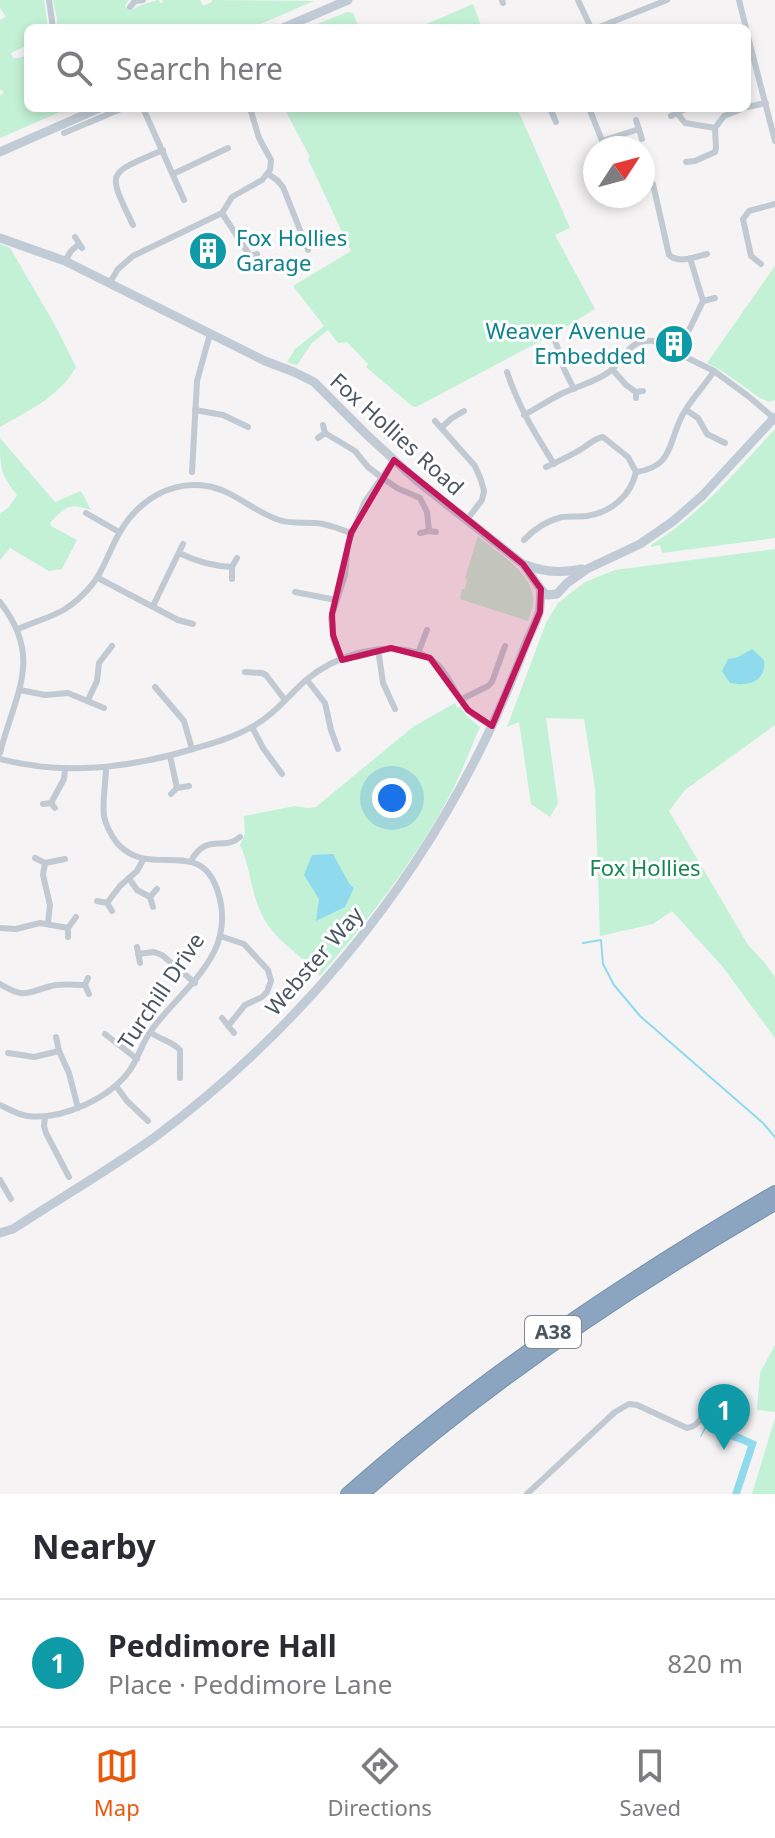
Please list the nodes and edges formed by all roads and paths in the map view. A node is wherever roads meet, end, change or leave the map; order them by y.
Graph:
1 (49, 0) edge
2 (143, 0) edge
3 (348, 0) edge
4 (578, 0) edge
5 (667, 0) edge
6 (739, 0) edge
7 (134, 2) edge
8 (52, 24) edge
9 (292, 24) edge
10 (592, 24) edge
11 (604, 24) edge
12 (745, 24) edge
13 (751, 48) edge
14 (766, 103) junction
15 (751, 107) edge
16 (94, 112) edge
17 (112, 112) edge
18 (145, 112) edge
19 (247, 112) edge
20 (552, 112) edge
21 (591, 112) edge
22 (678, 112) edge
23 (735, 112) edge
24 (636, 120) dead end
25 (556, 122) dead end
26 (68, 128) junction
27 (715, 128) junction
28 (639, 129) junction
29 (601, 136) edge
30 (623, 136) edge
31 (641, 136) edge
32 (775, 141) edge
33 (222, 147) dead end
34 (163, 150) junction
35 (0, 152) edge
36 (695, 161) junction
37 (686, 162) dead end
38 (698, 171) dead end
39 (173, 174) junction
40 (268, 174) junction
41 (655, 193) edge
42 (184, 195) dead end
43 (775, 204) edge
44 (222, 213) junction
45 (133, 220) dead end
46 (0, 238) edge
47 (316, 238) dead end
48 (79, 243) dead end
49 (707, 254) dead end
50 (252, 258) dead end
51 (690, 258) junction
52 (752, 258) junction
53 (742, 260) dead end
54 (65, 261) junction
55 (761, 264) dead end
56 (109, 284) junction
57 (715, 298) dead end
58 (703, 301) junction
59 (210, 334) junction
60 (553, 336) dead end
61 (559, 351) junction
62 (550, 353) dead end
63 (678, 353) junction
64 (612, 369) junction
65 (714, 371) junction
66 (507, 372) dead end
67 (512, 385) junction
68 (503, 389) dead end
69 (574, 389) junction
70 (638, 394) dead end
71 (195, 410) junction
72 (686, 410) junction
73 (464, 411) dead end
74 (524, 415) junction
75 (774, 418) edge
76 (236, 421) junction
77 (435, 421) dead end
78 (248, 427) dead end
79 (442, 427) junction
80 (232, 431) dead end
81 (318, 438) dead end
82 (713, 438) junction
83 (725, 443) dead end
84 (709, 446) dead end
85 (394, 460) junction
86 (554, 464) junction
87 (183, 467) dead end
88 (546, 467) dead end
89 (636, 472) junction
90 (381, 477) junction
91 (93, 513) dead end
92 (466, 521) junction
93 (119, 532) junction
94 (351, 533) junction
95 (420, 533) dead end
96 (531, 533) junction
97 (524, 540) dead end
98 (537, 540) dead end
99 (183, 544) dead end
100 (179, 553) junction
101 (237, 558) dead end
102 (523, 564) junction
103 (232, 567) junction
104 (587, 569) junction
105 (552, 572) junction
106 (98, 578) junction
107 (232, 579) dead end
108 (301, 582) dead end
109 (540, 588) junction
110 (560, 591) junction
111 (336, 600) junction
112 (0, 602) edge
113 (153, 606) junction
114 (540, 612) junction
115 (180, 621) junction
116 (193, 624) dead end
117 (18, 629) junction
118 (176, 629) dead end
119 (427, 630) dead end
120 (112, 646) dead end
121 (505, 646) dead end
122 (378, 649) junction
123 (418, 653) junction
124 (501, 657) junction
125 (342, 660) junction
126 (510, 660) dead end
127 (272, 667) dead end
128 (245, 672) dead end
129 (266, 675) junction
130 (307, 680) junction
131 (155, 687) dead end
132 (20, 690) junction
133 (171, 691) dead end
134 (399, 697) dead end
135 (163, 698) junction
136 (462, 699) junction
137 (88, 700) junction
138 (285, 700) junction
139 (104, 708) dead end
140 (4, 722) edge
141 (492, 726) junction
142 (252, 727) junction
143 (344, 740) dead end
144 (192, 749) junction
145 (0, 753) edge
146 (170, 756) junction
147 (0, 759) edge
148 (277, 766) junction
149 (106, 767) junction
150 (65, 770) junction
151 (267, 774) dead end
152 (282, 774) dead end
153 (189, 786) dead end
154 (43, 804) dead end
155 (239, 852) dead end
156 (35, 858) dead end
157 (65, 859) dead end
158 (143, 860) junction
159 (191, 861) junction
160 (45, 863) junction
161 (129, 878) junction
162 (157, 889) dead end
163 (150, 897) junction
164 (97, 901) dead end
165 (107, 903) junction
166 (153, 907) dead end
167 (112, 911) dead end
168 (76, 917) dead end
169 (48, 923) junction
170 (0, 928) edge
171 (68, 928) junction
172 (220, 936) junction
173 (68, 937) dead end
174 (140, 963) dead end
175 (195, 983) junction
176 (0, 984) edge
177 (89, 994) dead end
178 (222, 1018) dead end
179 (228, 1026) junction
180 (117, 1031) dead end
181 (150, 1032) junction
182 (234, 1033) dead end
183 (56, 1037) dead end
184 (15, 1045) dead end
185 (59, 1051) junction
186 (137, 1059) junction
187 (181, 1064) junction
188 (191, 1065) dead end
189 (180, 1078) dead end
190 (116, 1086) junction
191 (0, 1105) edge
192 (78, 1108) junction
193 (142, 1115) junction
194 (45, 1117) junction
195 (135, 1121) dead end
196 (148, 1121) dead end
197 (72, 1157) dead end
198 (62, 1162) junction
199 (69, 1177) dead end
200 (1, 1183) edge
201 (775, 1192) edge
202 (11, 1199) dead end
203 (775, 1204) edge
204 (0, 1233) edge
205 (707, 1401) dead end
206 (347, 1494) edge
207 (363, 1494) edge
208 (527, 1494) edge

1 - 8 street
2 - 7 street
3 - 9 street
4 - 10 street
5 - 11 street
6 - 12 street
13 - 14 street
14 - 15 street
14 - 32 street
16 - 26 street
17 - 26 street
18 - 34 street
19 - 40 street
20 - 25 street
21 - 29 street
22 - 27 street
23 - 27 street
24 - 28 street
26 - 35 street
27 - 36 street
28 - 30 street
28 - 31 street
33 - 39 street
34 - 39 street
34 - 45 street
36 - 37 street
36 - 38 street
39 - 42 street
40 - 44 street
40 - 47 street
41 - 51 street
43 - 52 street
44 - 50 street
44 - 56 street
46 - 54 street, Fox Hollies Road
48 - 54 street
49 - 51 street
51 - 58 street
52 - 53 street
52 - 55 street
54 - 56 street, Fox Hollies Road
56 - 59 street, Fox Hollies Road
57 - 58 street
58 - 63 street
59 - 71 street
59 - 85 street, Fox Hollies Road
60 - 61 street
61 - 62 street
61 - 69 street
63 - 64 street
63 - 65 street
64 - 69 street
64 - 70 street
65 - 72 street
65 - 75 street
66 - 67 street
67 - 68 street
67 - 74 street
69 - 74 street
71 - 76 street
71 - 87 street
72 - 82 street
72 - 89 street
73 - 79 street
74 - 86 street
75 - 104 street
76 - 78 street
76 - 80 street
77 - 79 street
79 - 92 street
81 - 90 street
82 - 83 street
82 - 84 street
85 - 90 street
85 - 92 street, Fox Hollies Road
86 - 88 street
86 - 89 street
89 - 96 street
90 - 94 street
90 - 95 street
91 - 93 street
92 - 102 street, Fox Hollies Road
93 - 94 street
93 - 106 street
94 - 111 street
96 - 97 street
96 - 98 street
99 - 100 street
100 - 103 street
100 - 113 street
101 - 103 street
102 - 105 street, Fox Hollies Road
102 - 109 street, Fox Hollies Road
103 - 107 street
104 - 105 street
104 - 110 street, Webster Way
105 - 109 street
105 - 110 street
106 - 113 street
106 - 117 street
108 - 111 street
109 - 110 street
109 - 114 street, Webster Way
110 - 114 street, Webster Way
111 - 125 street
112 - 117 street
113 - 115 street
114 - 141 street, Webster Way
115 - 116 street
115 - 118 street
117 - 132 street
119 - 123 street
120 - 137 street
121 - 124 street
122 - 123 street
122 - 125 street
122 - 134 street
123 - 136 street
124 - 126 street
124 - 136 street
125 - 130 street
127 - 129 street
128 - 129 street
129 - 138 street
130 - 138 street
130 - 143 street
131 - 135 street
132 - 137 street
132 - 140 street
133 - 135 street
135 - 144 street
136 - 141 street
137 - 139 street
138 - 142 street
140 - 145 street
141 - 204 street, Webster Way
142 - 144 street
142 - 148 street
144 - 146 street
146 - 149 street
146 - 153 street
147 - 150 street
148 - 151 street
148 - 152 street
149 - 150 street
149 - 158 street
150 - 154 street
155 - 159 street
156 - 160 street
157 - 160 street
158 - 159 street
158 - 161 street
159 - 172 street, Turchill Drive
160 - 169 street
161 - 163 street
161 - 165 street
162 - 163 street
163 - 166 street
164 - 165 street
165 - 167 street
168 - 171 street
169 - 170 street
169 - 171 street
171 - 173 street
172 - 175 street, Turchill Drive
172 - 179 street
174 - 175 street
175 - 181 street, Turchill Drive
176 - 177 street
178 - 179 street
179 - 182 street
180 - 186 street
181 - 186 street, Turchill Drive
181 - 187 street
183 - 185 street
184 - 185 street
185 - 192 street
186 - 190 street, Turchill Drive
187 - 188 street
187 - 189 street
190 - 192 street, Turchill Drive
190 - 193 street
191 - 194 street, Turchill Drive
192 - 194 street, Turchill Drive
193 - 195 street
193 - 196 street
194 - 198 street
197 - 198 street
198 - 199 street
200 - 202 street
201 - 206 highway, A38
203 - 207 highway, A38
205 - 208 street

